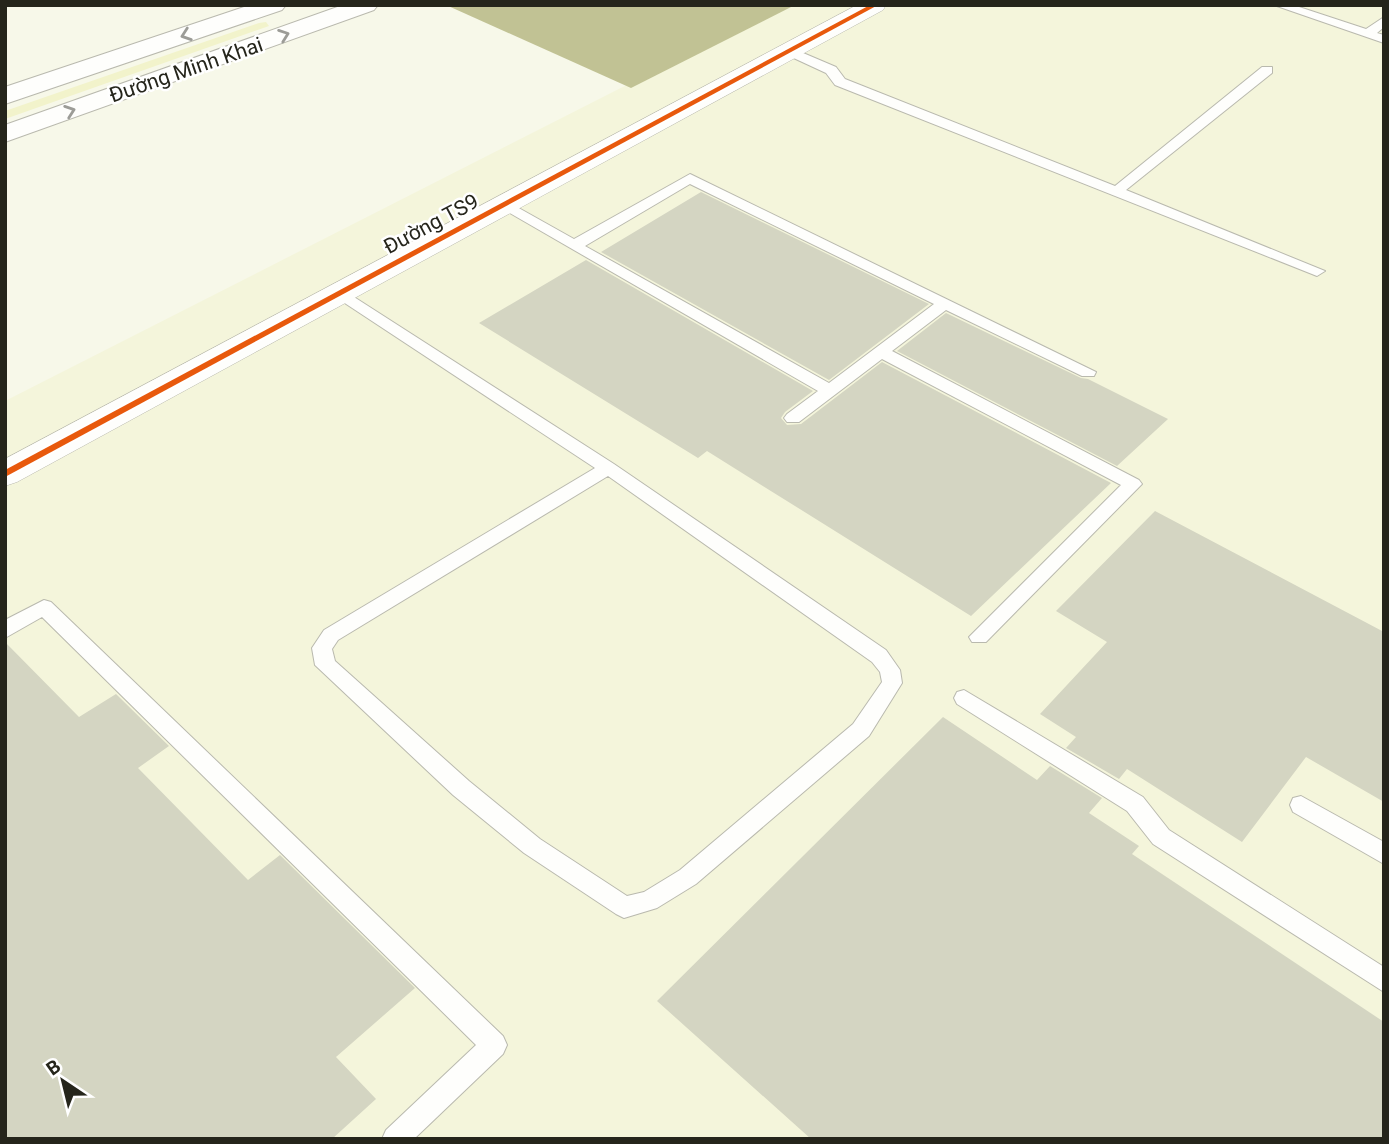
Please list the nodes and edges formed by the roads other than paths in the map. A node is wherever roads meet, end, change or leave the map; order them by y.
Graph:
1 (274, 5) edge
2 (299, 5) edge
3 (366, 5) edge
4 (874, 5) edge
5 (1280, 5) edge
6 (323, 21) junction
7 (1384, 21) edge
8 (1367, 34) junction
9 (1384, 39) edge
10 (789, 51) junction
11 (1267, 70) dead end
12 (5, 96) edge
13 (5, 134) edge
14 (1117, 191) junction
15 (503, 205) junction
16 (574, 246) junction
17 (1317, 271) dead end
18 (340, 293) junction
19 (945, 303) junction
20 (881, 352) junction
21 (1088, 372) dead end
22 (830, 391) junction
23 (793, 418) dead end
24 (608, 468) junction
25 (5, 474) edge
26 (5, 630) edge
27 (979, 637) dead end
28 (964, 698) dead end
29 (1301, 805) dead end
30 (1384, 854) edge
31 (1384, 981) edge
32 (395, 1139) edge

1 -> 12 main road, Đường Minh Khai
2 - 6 main road
3 - 6 main road, Đường Minh Khai
4 - 10 street, Đường TS9
5 - 8 lane
13 -> 6 main road, Đường Minh Khai
7 - 8 lane
8 - 9 lane
10 - 14 lane
10 - 15 street, Đường TS9
11 - 14 lane
14 - 17 lane
15 - 16 lane
15 - 18 street, Đường TS9
16 - 19 lane
16 - 22 lane
18 - 24 lane
18 - 25 street, Đường TS9
19 - 20 lane
19 - 21 lane
20 - 22 lane
20 - 27 lane
22 - 23 lane
24 - 24 lane
26 - 32 lane
28 - 31 lane
29 - 30 lane

